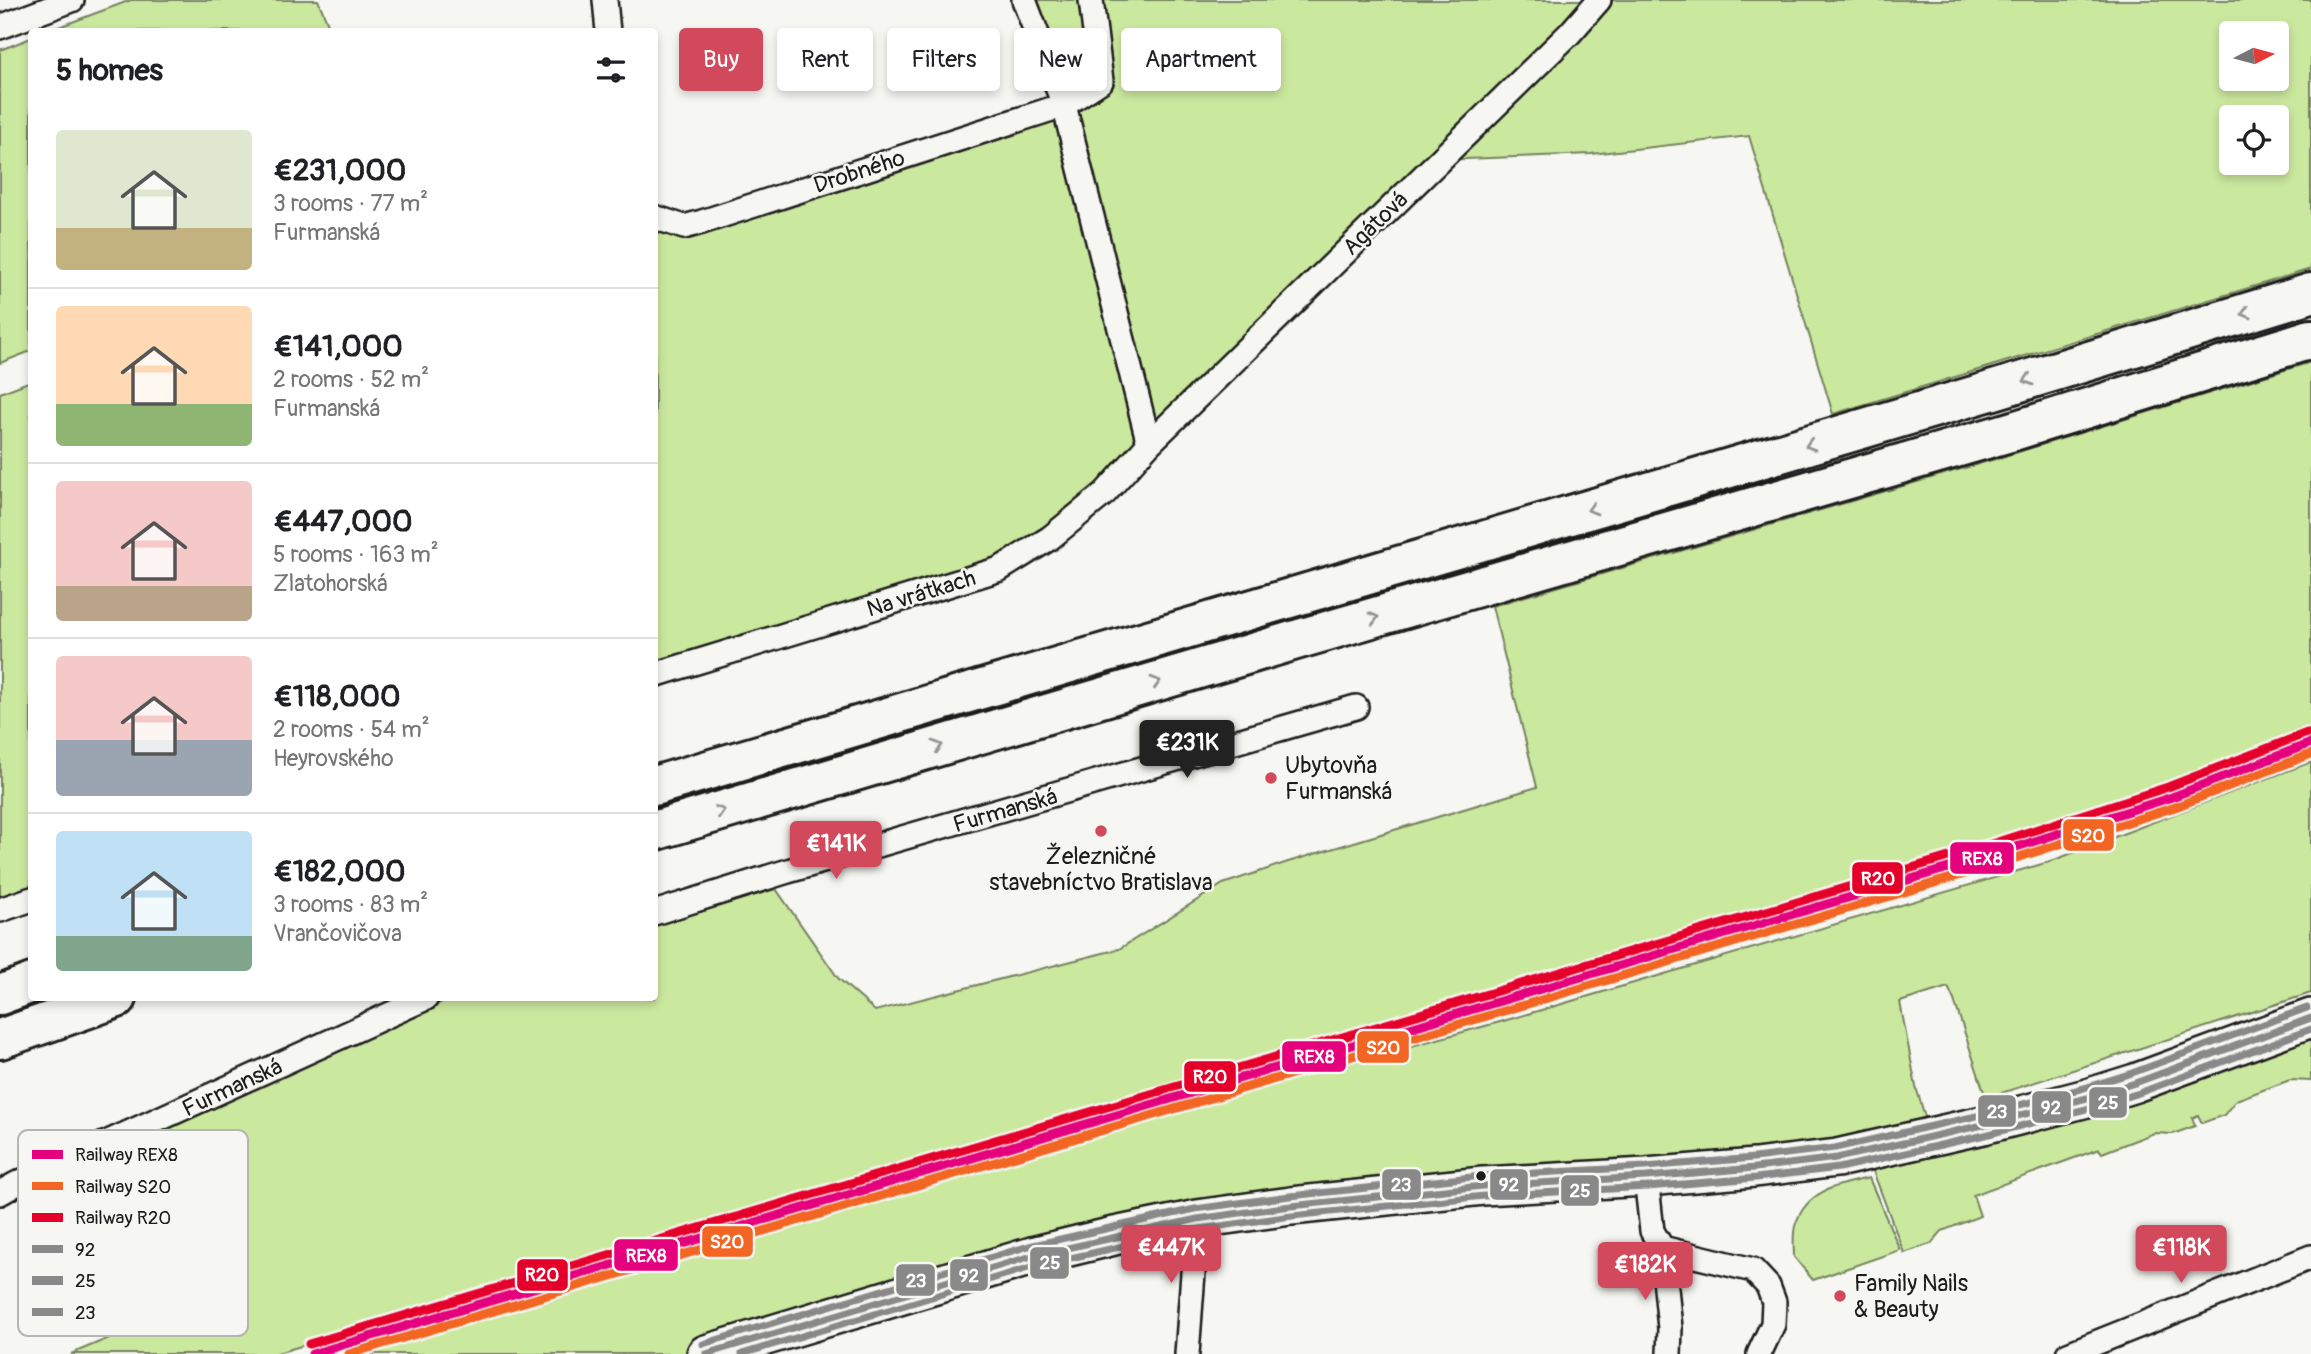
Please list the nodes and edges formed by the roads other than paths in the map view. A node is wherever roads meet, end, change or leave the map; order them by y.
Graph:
1 (72, 0) edge
2 (605, 0) edge
3 (1024, 0) edge
4 (1091, 0) edge
5 (1599, 0) edge
6 (0, 27) edge
7 (608, 28) edge
8 (1064, 105) junction
9 (658, 218) edge
10 (2311, 293) edge
11 (2311, 339) edge
12 (1149, 444) junction
13 (658, 674) edge
14 (1356, 707) dead end
15 (658, 785) edge
16 (658, 830) edge
17 (28, 900) edge
18 (0, 910) edge
19 (658, 912) edge
20 (28, 984) edge
21 (0, 995) edge
22 (108, 1001) edge
23 (419, 1001) edge
24 (2311, 1018) edge
25 (0, 1039) edge
26 (135, 1130) edge
27 (1646, 1177) junction
28 (18, 1183) edge
29 (0, 1193) edge
30 (1197, 1219) junction
31 (1662, 1248) junction
32 (2311, 1257) edge
33 (706, 1354) edge
34 (1187, 1354) edge
35 (1669, 1354) edge
36 (1759, 1354) edge
37 (2068, 1354) edge

1 - 6 street
2 - 7 street
3 - 8 street
4 - 8 street, Drobného
5 - 12 street, Agátová
8 - 9 street, Drobného
8 - 12 street
10 -> 15 highway
16 -> 11 highway
12 - 13 street, Na vrátkach
14 - 19 street, Furmanská
17 - 18 street
20 - 21 highway
22 - 25 highway
23 - 26 street, Furmanská
24 - 27 main road
27 - 30 main road
27 - 31 street
28 - 29 street, Furmanská
30 - 33 main road
30 - 34 street
31 - 35 street
31 - 36 street
32 - 37 street

